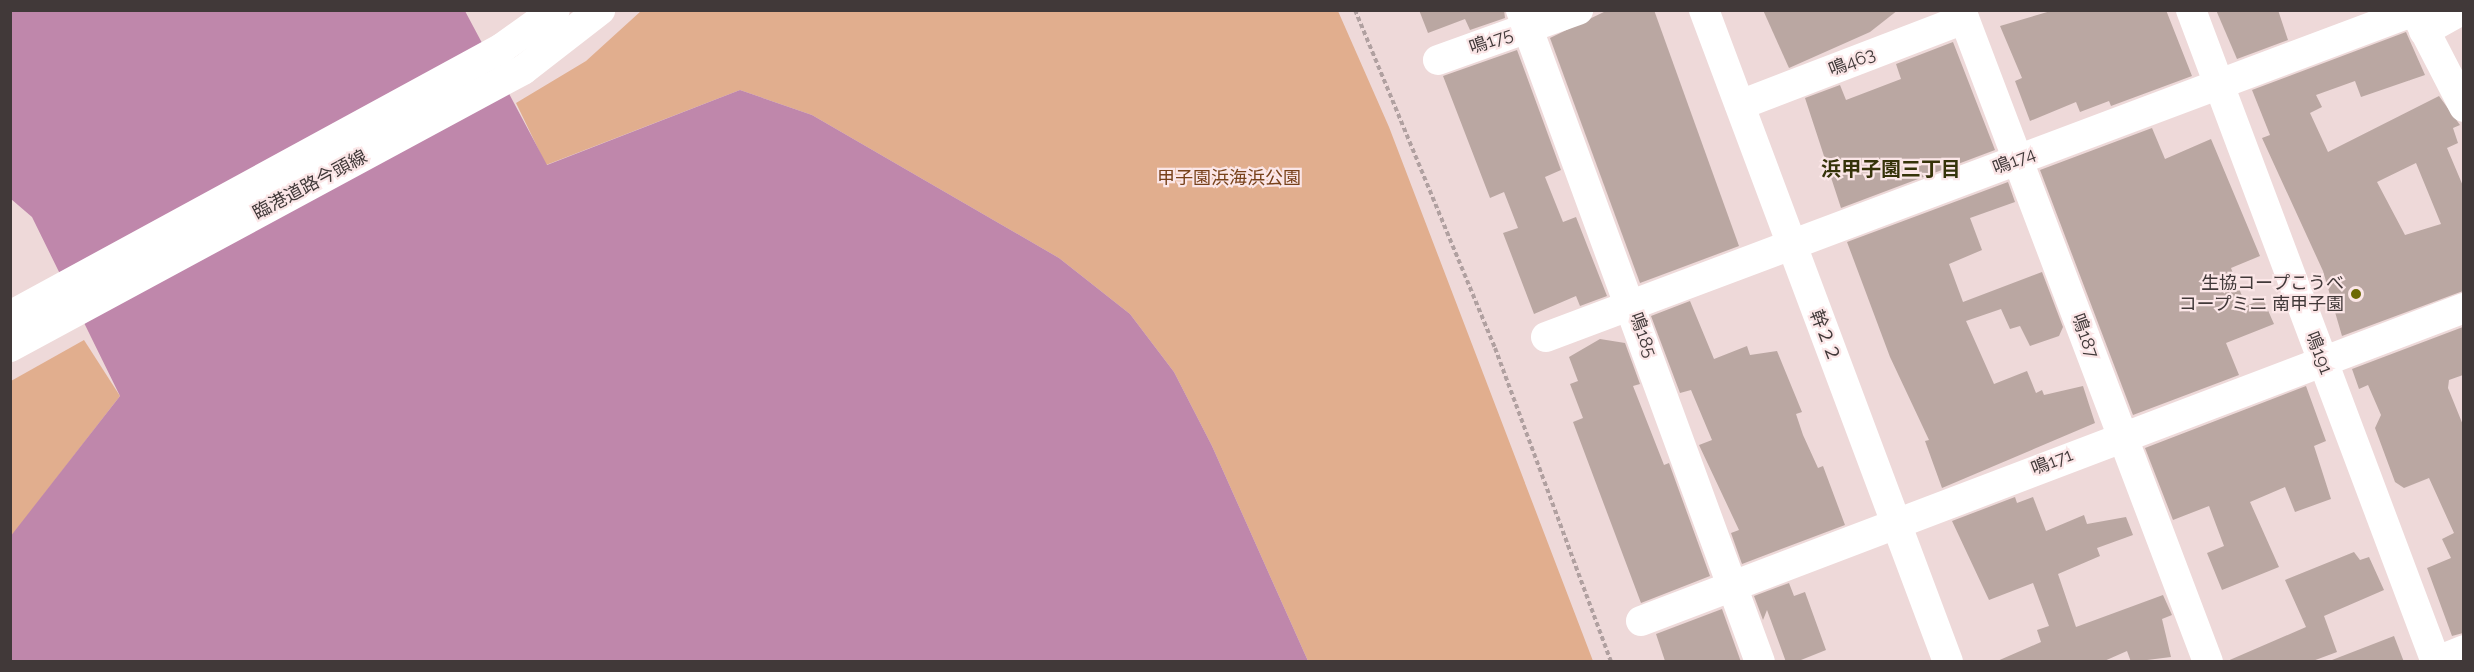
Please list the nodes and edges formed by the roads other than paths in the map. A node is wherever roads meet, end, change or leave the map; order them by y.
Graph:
1 (555, 10) edge
2 (600, 10) edge
3 (1578, 10) edge
4 (1704, 10) edge
5 (2191, 10) edge
6 (2462, 10) edge
7 (1962, 15) edge
8 (2417, 18) edge
9 (1524, 20) edge
10 (1438, 60) dead end
11 (2218, 85) junction
12 (1740, 105) junction
13 (2463, 107) edge
14 (2020, 158) junction
15 (1791, 245) junction
16 (60, 305) junction
17 (1633, 307) junction
18 (2463, 308) edge
19 (10, 316) edge
20 (1546, 337) dead end
21 (10, 347) edge
22 (2323, 363) junction
23 (2122, 436) junction
24 (1895, 522) junction
25 (1731, 584) junction
26 (1641, 621) dead end
27 (2463, 650) edge
28 (2436, 661) edge
29 (1760, 662) edge
30 (1948, 662) edge
31 (2208, 662) edge

1 - 16 street, 臨港道路今頭線
2 - 16 street, 臨港道路今頭線
3 - 9 street, 鳴175
4 - 12 street, 幹２２
5 - 11 street, 鳴191
6 - 8 street, 鳴174
7 - 12 street, 鳴463
7 - 14 street, 鳴187
8 - 11 street, 鳴174
8 - 13 street
9 - 10 street, 鳴175
9 - 17 street, 鳴185
11 - 14 street, 鳴174
11 - 22 street, 鳴191
12 - 15 street, 幹２２
14 - 15 street, 鳴174
14 - 23 street, 鳴187
15 - 17 street, 鳴174
15 - 24 street, 幹２２
16 - 19 street, 臨港道路今頭線
16 - 21 street, 臨港道路今頭線
17 - 20 street, 鳴174
17 - 25 street, 鳴185
18 - 22 street, 鳴171
22 - 23 street, 鳴171
22 - 28 street, 鳴191
23 - 24 street, 鳴171
23 - 31 street, 鳴187
24 - 25 street, 鳴171
24 - 30 street, 幹２２
25 - 26 street, 鳴171
25 - 29 street, 鳴185
27 - 28 street

